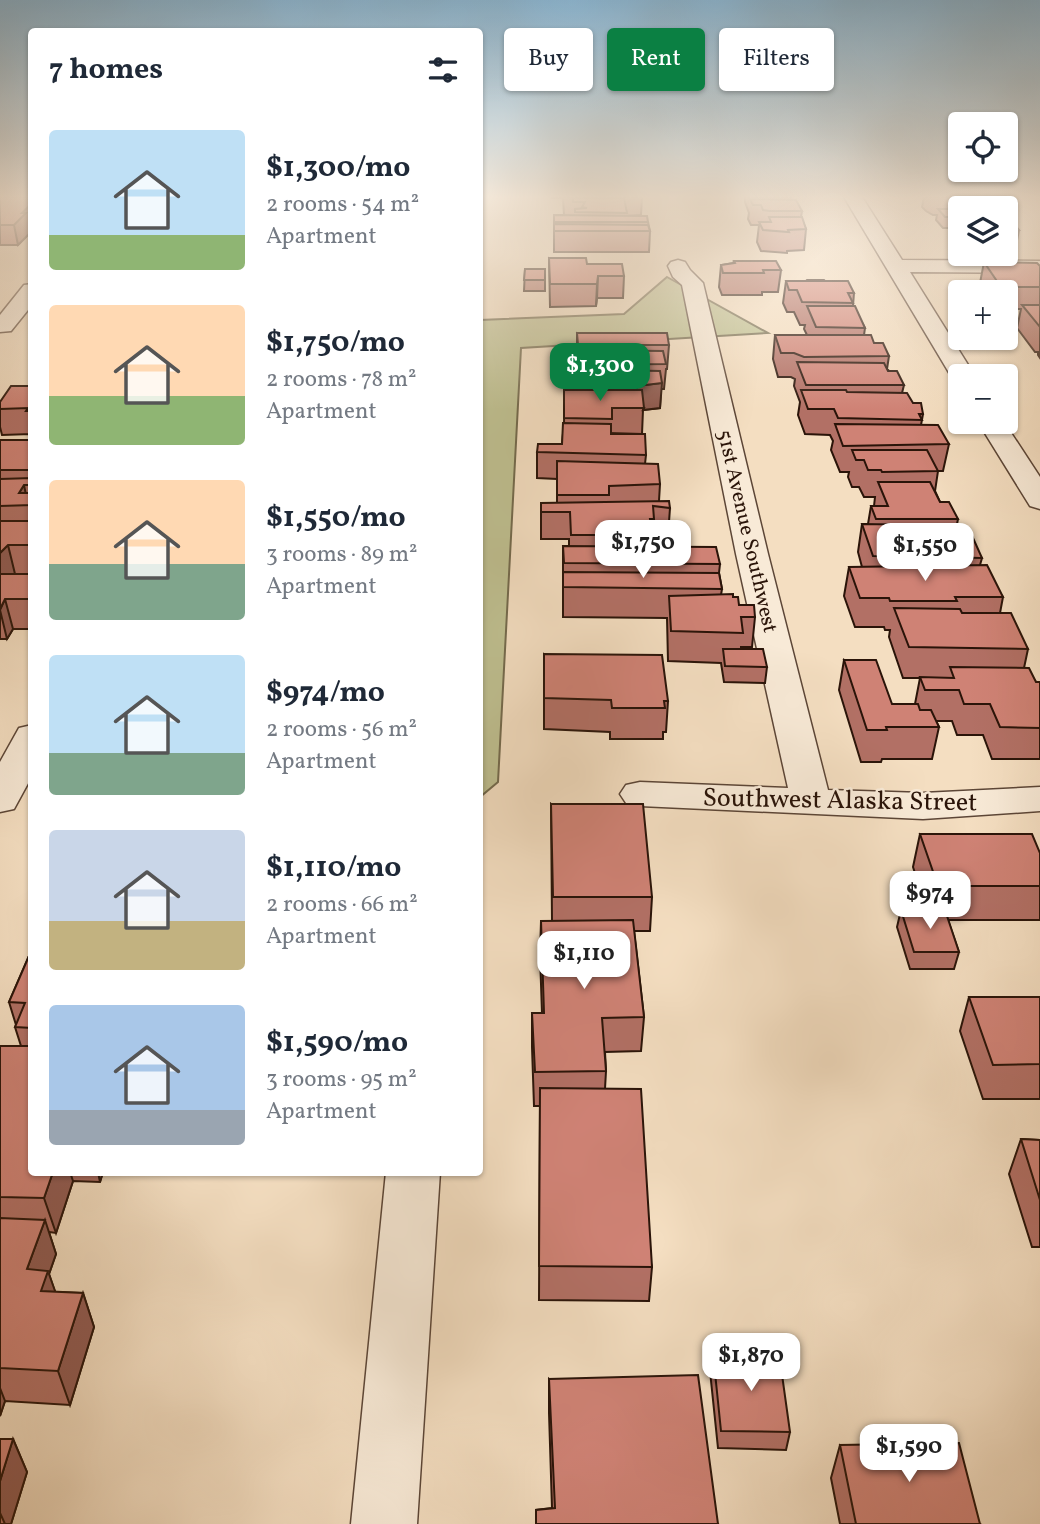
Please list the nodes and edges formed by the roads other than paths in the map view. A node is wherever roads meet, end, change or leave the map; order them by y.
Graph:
1 (679, 268) edge
2 (896, 268) edge
3 (28, 295) edge
4 (3, 326) dead end
5 (956, 364) edge
6 (999, 434) edge
7 (1040, 500) edge
8 (28, 744) edge
9 (640, 794) dead end
10 (1040, 799) edge
11 (0, 800) edge
12 (811, 801) junction
13 (413, 1176) edge
14 (384, 1524) edge

1 - 12 street, 51st Avenue Southwest
2 - 5 street
3 - 4 street
6 - 7 street
8 - 11 street
9 - 12 street, Southwest Alaska Street
10 - 12 street, Southwest Alaska Street
13 - 14 street

